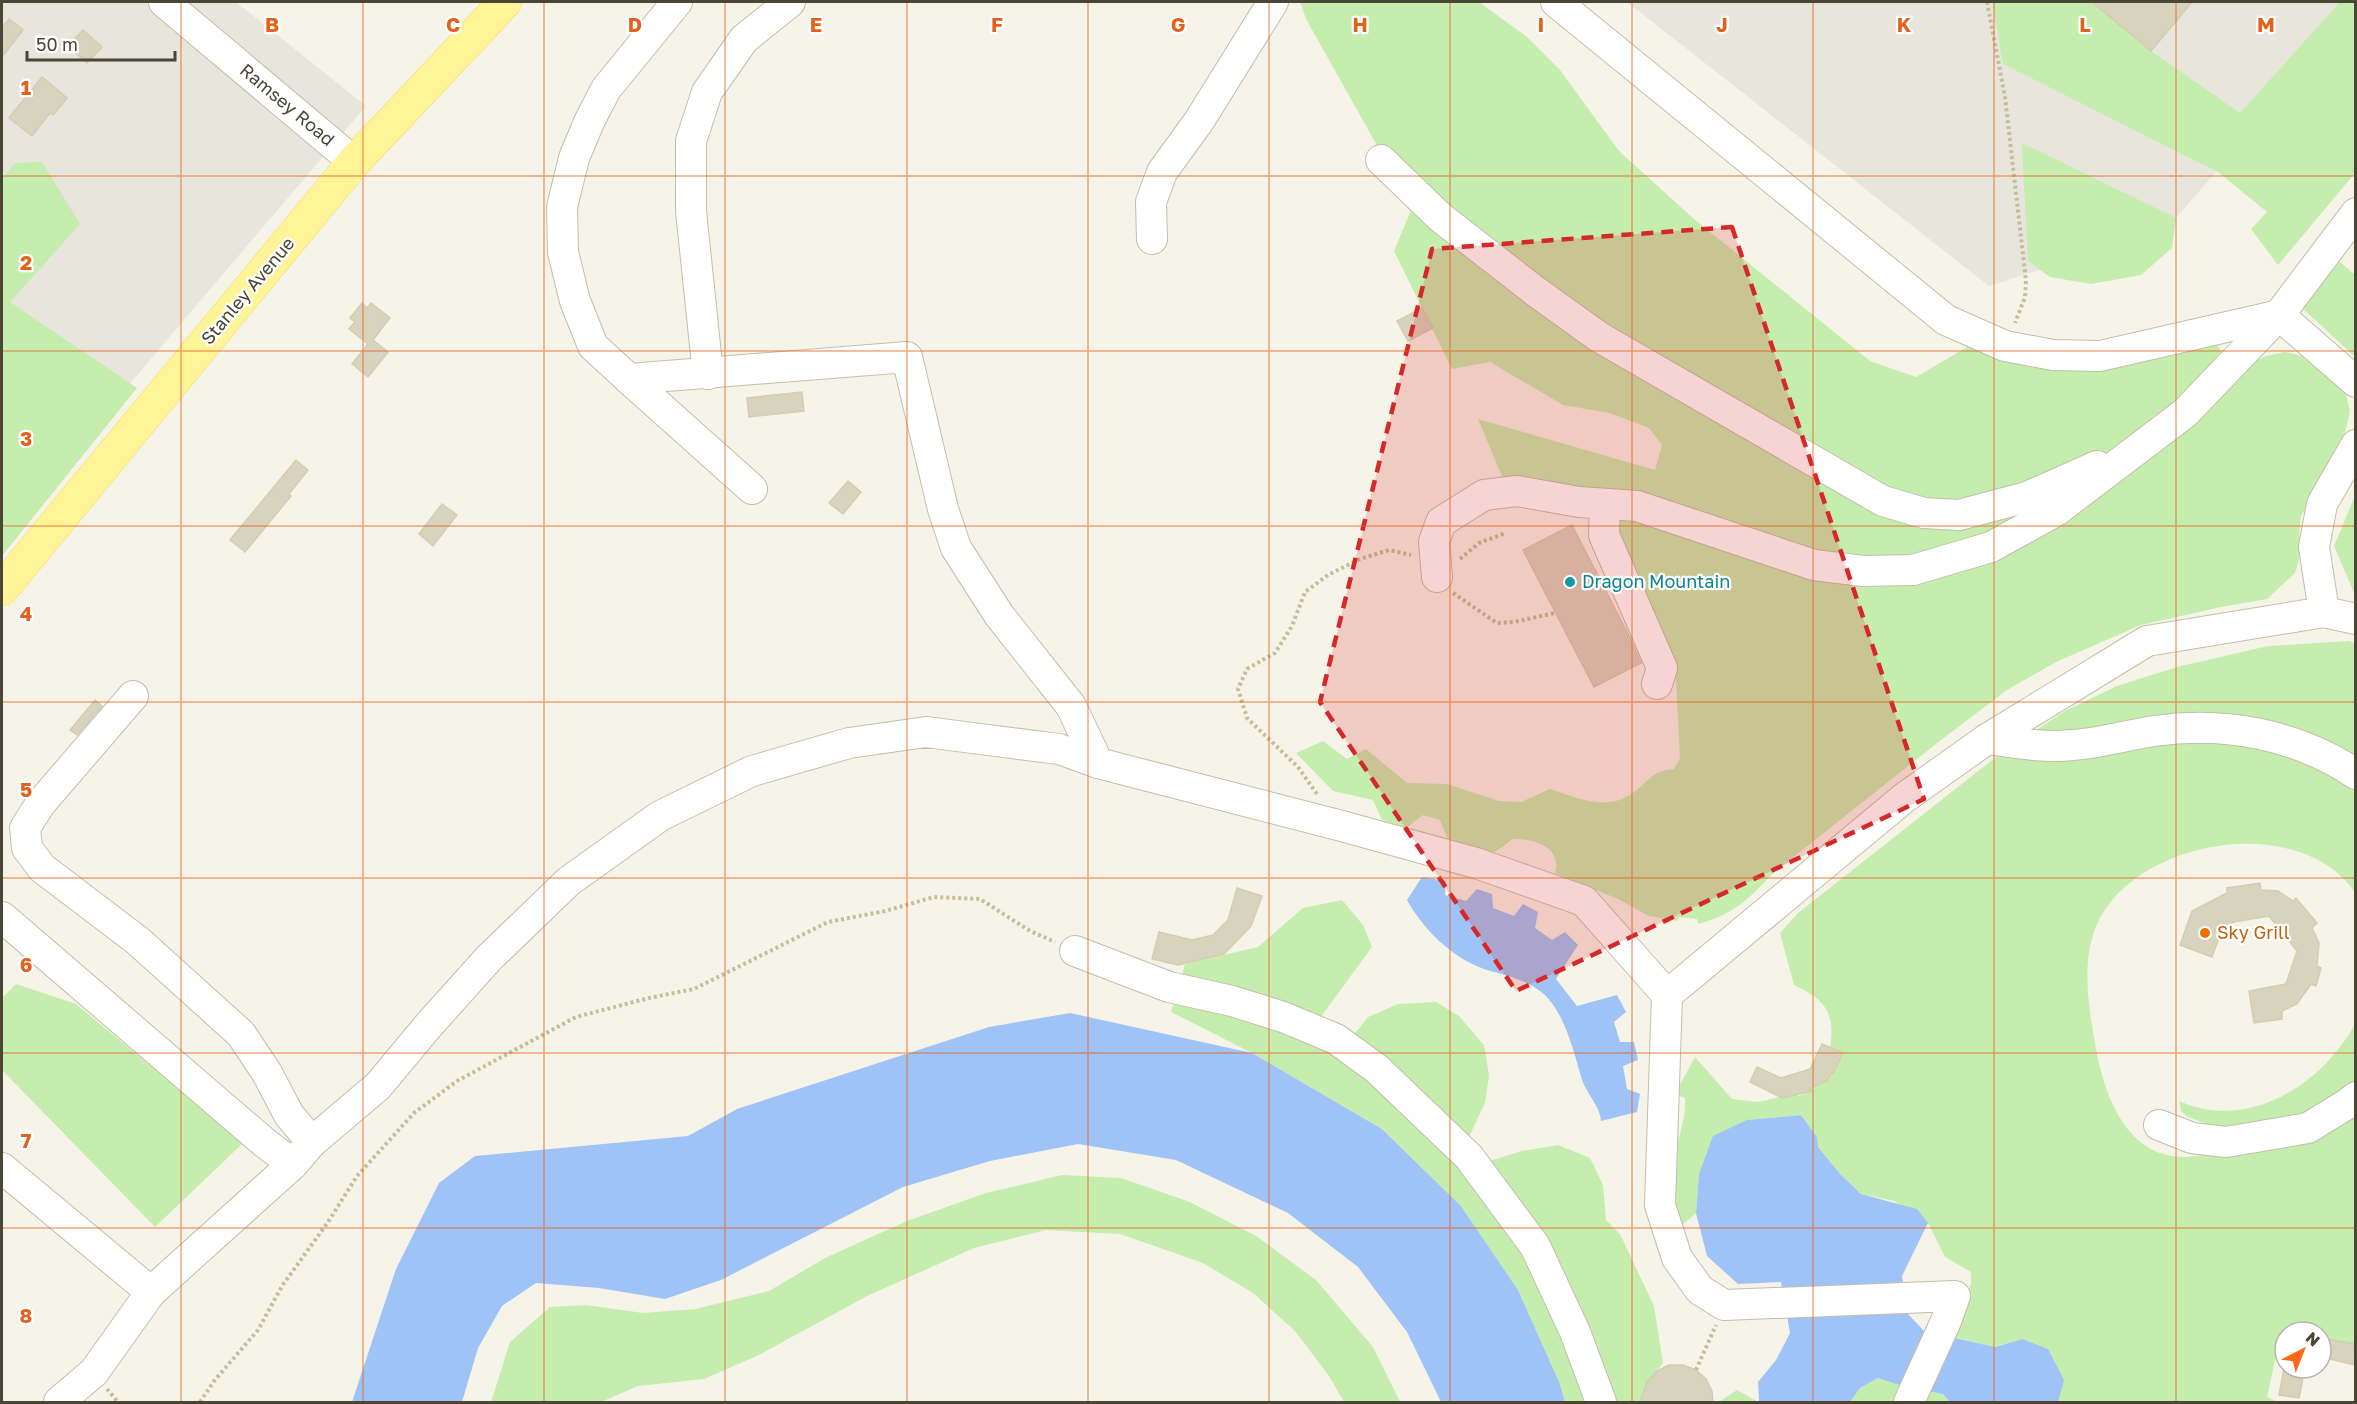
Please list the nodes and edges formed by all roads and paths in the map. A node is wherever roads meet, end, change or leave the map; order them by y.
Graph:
1 (164, 2) edge
2 (505, 2) edge
3 (677, 2) edge
4 (790, 2) edge
5 (1273, 2) edge
6 (1556, 2) edge
7 (1987, 2) edge
8 (1381, 160) dead end
9 (354, 162) junction
10 (2355, 213) edge
11 (1152, 239) dead end
12 (2279, 315) junction
13 (2005, 346) junction
14 (708, 374) junction
15 (629, 379) junction
16 (2355, 382) edge
17 (2355, 445) edge
18 (2124, 459) junction
19 (752, 489) dead end
20 (1605, 504) junction
21 (1506, 533) dead end
22 (1437, 577) junction
23 (2, 589) edge
24 (2324, 612) junction
25 (1555, 613) dead end
26 (2355, 619) edge
27 (1657, 684) dead end
28 (133, 696) dead end
29 (1987, 739) junction
30 (1098, 763) junction
31 (2355, 774) edge
32 (1338, 825) junction
33 (5, 928) edge
34 (1075, 951) joint
35 (1667, 995) junction
36 (2355, 1097) edge
37 (2159, 1125) dead end
38 (303, 1153) junction
39 (2, 1168) edge
40 (151, 1292) junction
41 (1724, 1305) junction
42 (1696, 1370) dead end
43 (65, 1401) edge
44 (200, 1402) edge
45 (1601, 1402) edge
46 (1909, 1402) edge

1 - 9 street, Ramsey Road
2 - 9 main road, Stanley Avenue
3 - 15 street
4 - 14 street
5 - 11 street
6 - 13 street
7 - 13 path
8 - 18 street
9 - 23 main road, Stanley Avenue
10 - 12 street
12 - 13 street
12 - 16 street
12 - 18 street
14 - 15 street
14 - 30 street
15 - 19 street
17 - 24 street
18 - 20 street
20 - 22 street
20 - 27 street
21 - 22 path
22 - 25 path
22 - 32 path
24 - 26 street
24 - 29 street
28 - 38 street
29 - 31 street
29 - 35 street
30 - 32 street
30 - 38 street
32 - 35 street
33 - 38 street
34 - 44 path
34 - 45 street
35 - 41 street
36 - 37 street
38 - 40 street
39 - 40 street
40 - 43 street
41 - 42 path
41 - 46 street

